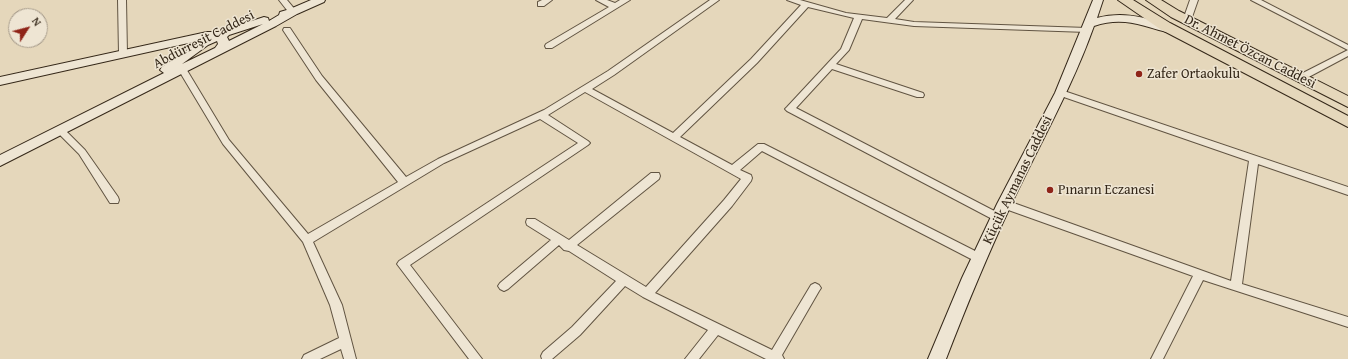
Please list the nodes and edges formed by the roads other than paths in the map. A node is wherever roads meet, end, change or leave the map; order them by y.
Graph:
1 (122, 0) edge
2 (283, 0) edge
3 (320, 0) edge
4 (600, 0) edge
5 (626, 0) edge
6 (715, 0) edge
7 (791, 0) edge
8 (909, 0) edge
9 (1098, 0) edge
10 (1124, 0) edge
11 (1152, 0) edge
12 (1194, 0) edge
13 (1255, 0) edge
14 (804, 5) junction
15 (615, 6) junction
16 (293, 12) junction
17 (860, 17) junction
18 (890, 20) junction
19 (1187, 20) junction
20 (249, 25) junction
21 (1088, 27) junction
22 (287, 30) dead end
23 (1180, 34) junction
24 (207, 35) junction
25 (220, 36) junction
26 (549, 46) dead end
27 (1348, 48) edge
28 (217, 51) junction
29 (164, 52) junction
30 (1348, 53) edge
31 (123, 54) junction
32 (186, 54) junction
33 (830, 65) junction
34 (182, 69) junction
35 (166, 70) junction
36 (1300, 78) junction
37 (0, 81) edge
38 (586, 89) junction
39 (1061, 93) junction
40 (128, 96) junction
41 (920, 96) dead end
42 (1348, 102) edge
43 (541, 115) junction
44 (1348, 122) edge
45 (61, 131) junction
46 (674, 138) junction
47 (1254, 158) junction
48 (0, 161) edge
49 (733, 170) junction
50 (655, 176) dead end
51 (405, 183) junction
52 (1348, 191) edge
53 (114, 200) dead end
54 (1004, 204) junction
55 (998, 218) junction
56 (531, 222) dead end
57 (307, 240) junction
58 (558, 240) junction
59 (568, 247) junction
60 (979, 258) junction
61 (1200, 274) junction
62 (624, 280) junction
63 (504, 286) dead end
64 (1236, 287) junction
65 (815, 288) dead end
66 (647, 294) junction
67 (1348, 322) edge
68 (716, 329) junction
69 (345, 342) junction
70 (546, 356) dead end
71 (776, 358) edge
72 (308, 359) edge
73 (350, 359) edge
74 (476, 359) edge
75 (691, 359) edge
76 (937, 359) edge
77 (1157, 359) edge

1 - 31 street
2 - 16 street
3 - 16 street, Abdürreşit Caddesi
4 - 15 street
5 - 15 street
6 - 38 street
7 - 14 street
8 - 18 street
9 - 21 street, Küçük Aymanas Caddesi
10 - 23 main road, Dr. Ahmet Özcan Caddesi
11 - 19 main road, Dr. Ahmet Özcan Caddesi
12 - 19 street
13 - 27 street
14 - 17 street
14 - 46 street
15 - 26 street
16 - 20 street, Abdürreşit Caddesi
16 - 28 street, Abdürreşit Caddesi
17 - 18 street
17 - 33 street
18 - 21 street
19 - 36 main road, Dr. Ahmet Özcan Caddesi
20 - 24 street
20 - 25 street, Abdürreşit Caddesi
21 - 23 street
21 - 39 street, Küçük Aymanas Caddesi
22 - 51 street
23 - 44 main road, Dr. Ahmet Özcan Caddesi
24 - 25 street
24 - 31 street
25 - 28 street
25 - 32 street, Abdürreşit Caddesi
28 - 32 street
28 - 34 street, Abdürreşit Caddesi
29 - 31 street
29 - 32 street
29 - 35 street
30 - 36 street
31 - 37 street
32 - 35 street, Abdürreşit Caddesi
33 - 41 street
33 - 55 street
34 - 40 street, Abdürreşit Caddesi
34 - 57 street
35 - 40 street, Abdürreşit Caddesi
36 - 42 main road, Dr. Ahmet Özcan Caddesi
38 - 43 street
38 - 46 street
39 - 47 street
39 - 54 street, Küçük Aymanas Caddesi
40 - 45 street, Abdürreşit Caddesi
43 - 51 street
43 - 74 street
45 - 48 street, Abdürreşit Caddesi
45 - 53 street
46 - 49 street
47 - 52 street
47 - 64 street
49 - 60 street
49 - 66 street
50 - 59 street
51 - 57 street
54 - 55 street, Küçük Aymanas Caddesi
54 - 61 street
55 - 60 street, Küçük Aymanas Caddesi
56 - 58 street
57 - 69 street
58 - 59 street
58 - 63 street
59 - 62 street
60 - 76 street, Küçük Aymanas Caddesi
61 - 64 street
61 - 77 street
62 - 66 street
62 - 70 street
64 - 67 street
65 - 71 street
66 - 68 street
68 - 71 street
68 - 75 street
69 - 72 street
69 - 73 street

